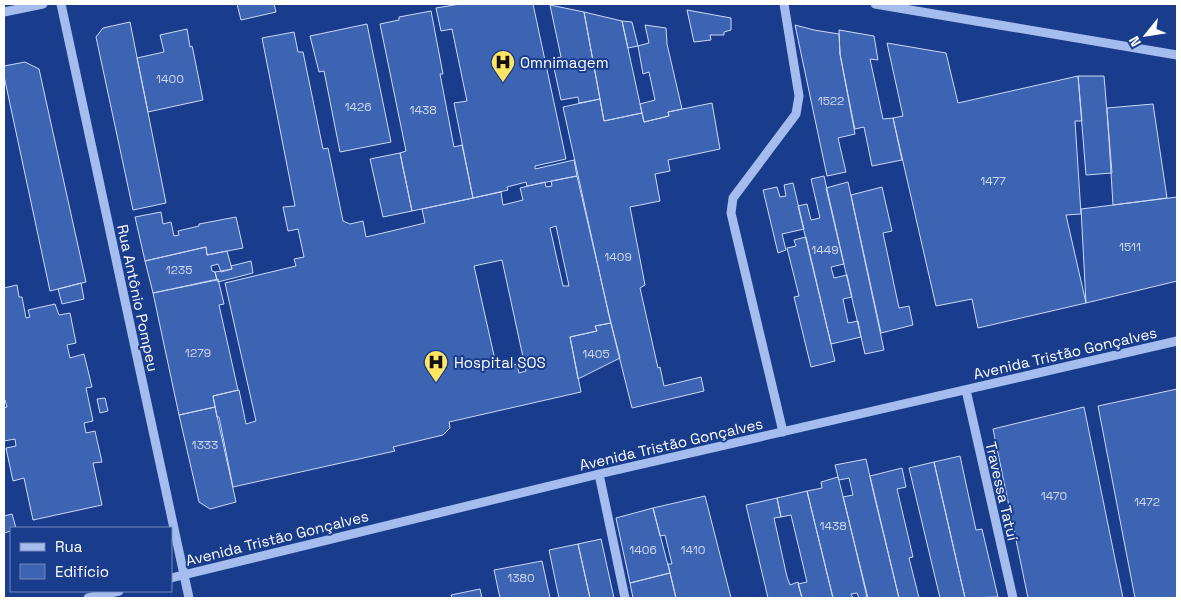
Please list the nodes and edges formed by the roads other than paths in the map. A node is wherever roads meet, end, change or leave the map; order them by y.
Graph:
1 (43, 4) edge
2 (61, 4) edge
3 (784, 4) edge
4 (875, 4) edge
5 (4, 12) edge
6 (1177, 55) edge
7 (1177, 341) edge
8 (966, 390) junction
9 (783, 432) junction
10 (599, 474) junction
11 (184, 575) junction
12 (172, 578) edge
13 (115, 592) edge
14 (88, 598) edge
15 (189, 598) edge
16 (625, 598) edge
17 (1013, 598) edge

1 - 5 street
2 - 11 street, Rua Antônio Pompeu
3 - 9 street
4 - 6 street
7 - 8 street, Avenida Tristão Gonçalves
8 - 9 street, Avenida Tristão Gonçalves
8 - 17 street, Travessa Tatuí
9 - 10 street, Avenida Tristão Gonçalves
10 - 11 street, Avenida Tristão Gonçalves
10 - 16 street
11 - 12 street, Avenida Tristão Gonçalves
11 - 15 street, Rua Antônio Pompeu
13 - 14 street

